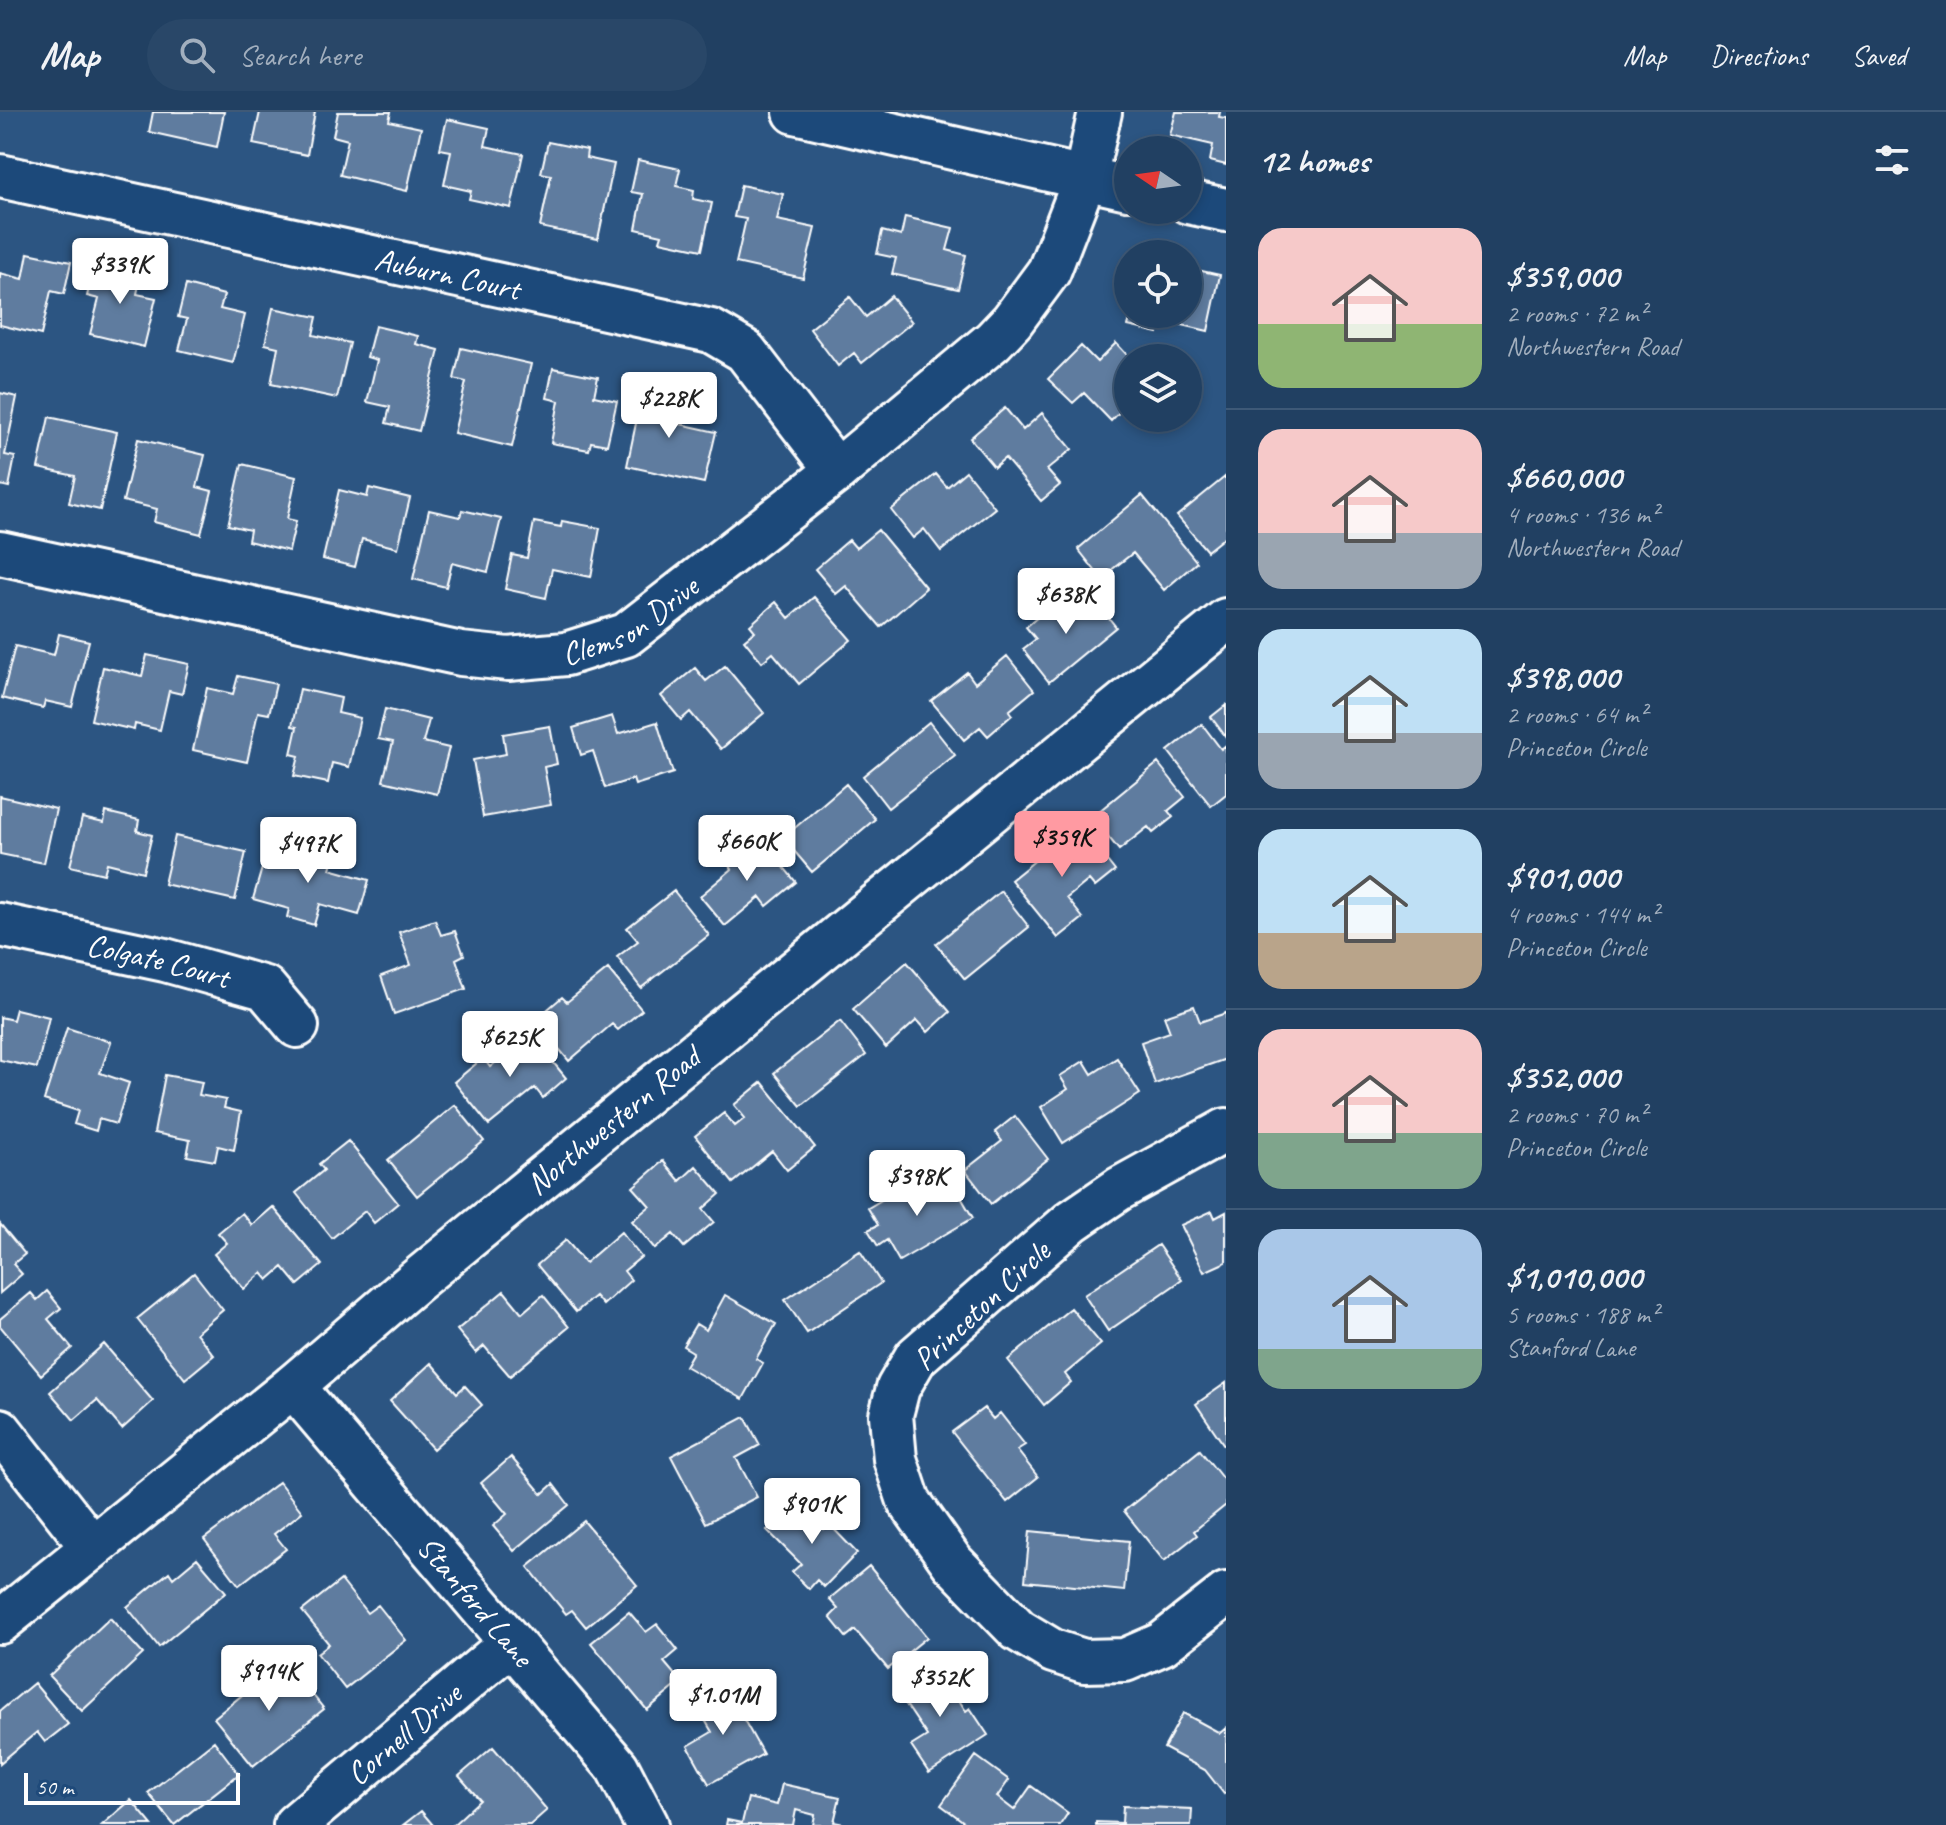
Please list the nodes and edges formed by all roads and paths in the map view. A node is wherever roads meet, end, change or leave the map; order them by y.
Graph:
1 (795, 112) edge
2 (1100, 112) edge
3 (0, 176) edge
4 (1085, 178) junction
5 (1114, 185) edge
6 (1202, 205) edge
7 (1226, 210) edge
8 (837, 471) junction
9 (0, 553) edge
10 (1226, 620) edge
11 (0, 925) edge
12 (297, 1026) dead end
13 (1226, 1130) edge
14 (293, 1386) junction
15 (0, 1430) edge
16 (92, 1547) junction
17 (1226, 1594) edge
18 (0, 1622) edge
19 (511, 1643) junction
20 (295, 1825) edge
21 (647, 1825) edge

1 - 4 street
2 - 4 street, Clemson Drive
3 - 8 street, Auburn Court
4 - 5 street
4 - 8 street, Clemson Drive
6 - 7 street
8 - 9 street, Clemson Drive
10 - 14 street, Northwestern Road
11 - 12 street, Colgate Court
13 - 17 street, Princeton Circle
14 - 16 street, Northwestern Road
14 - 19 street, Stanford Lane
15 - 16 street
16 - 18 street, Northwestern Road
19 - 20 street, Cornell Drive
19 - 21 street, Stanford Lane

